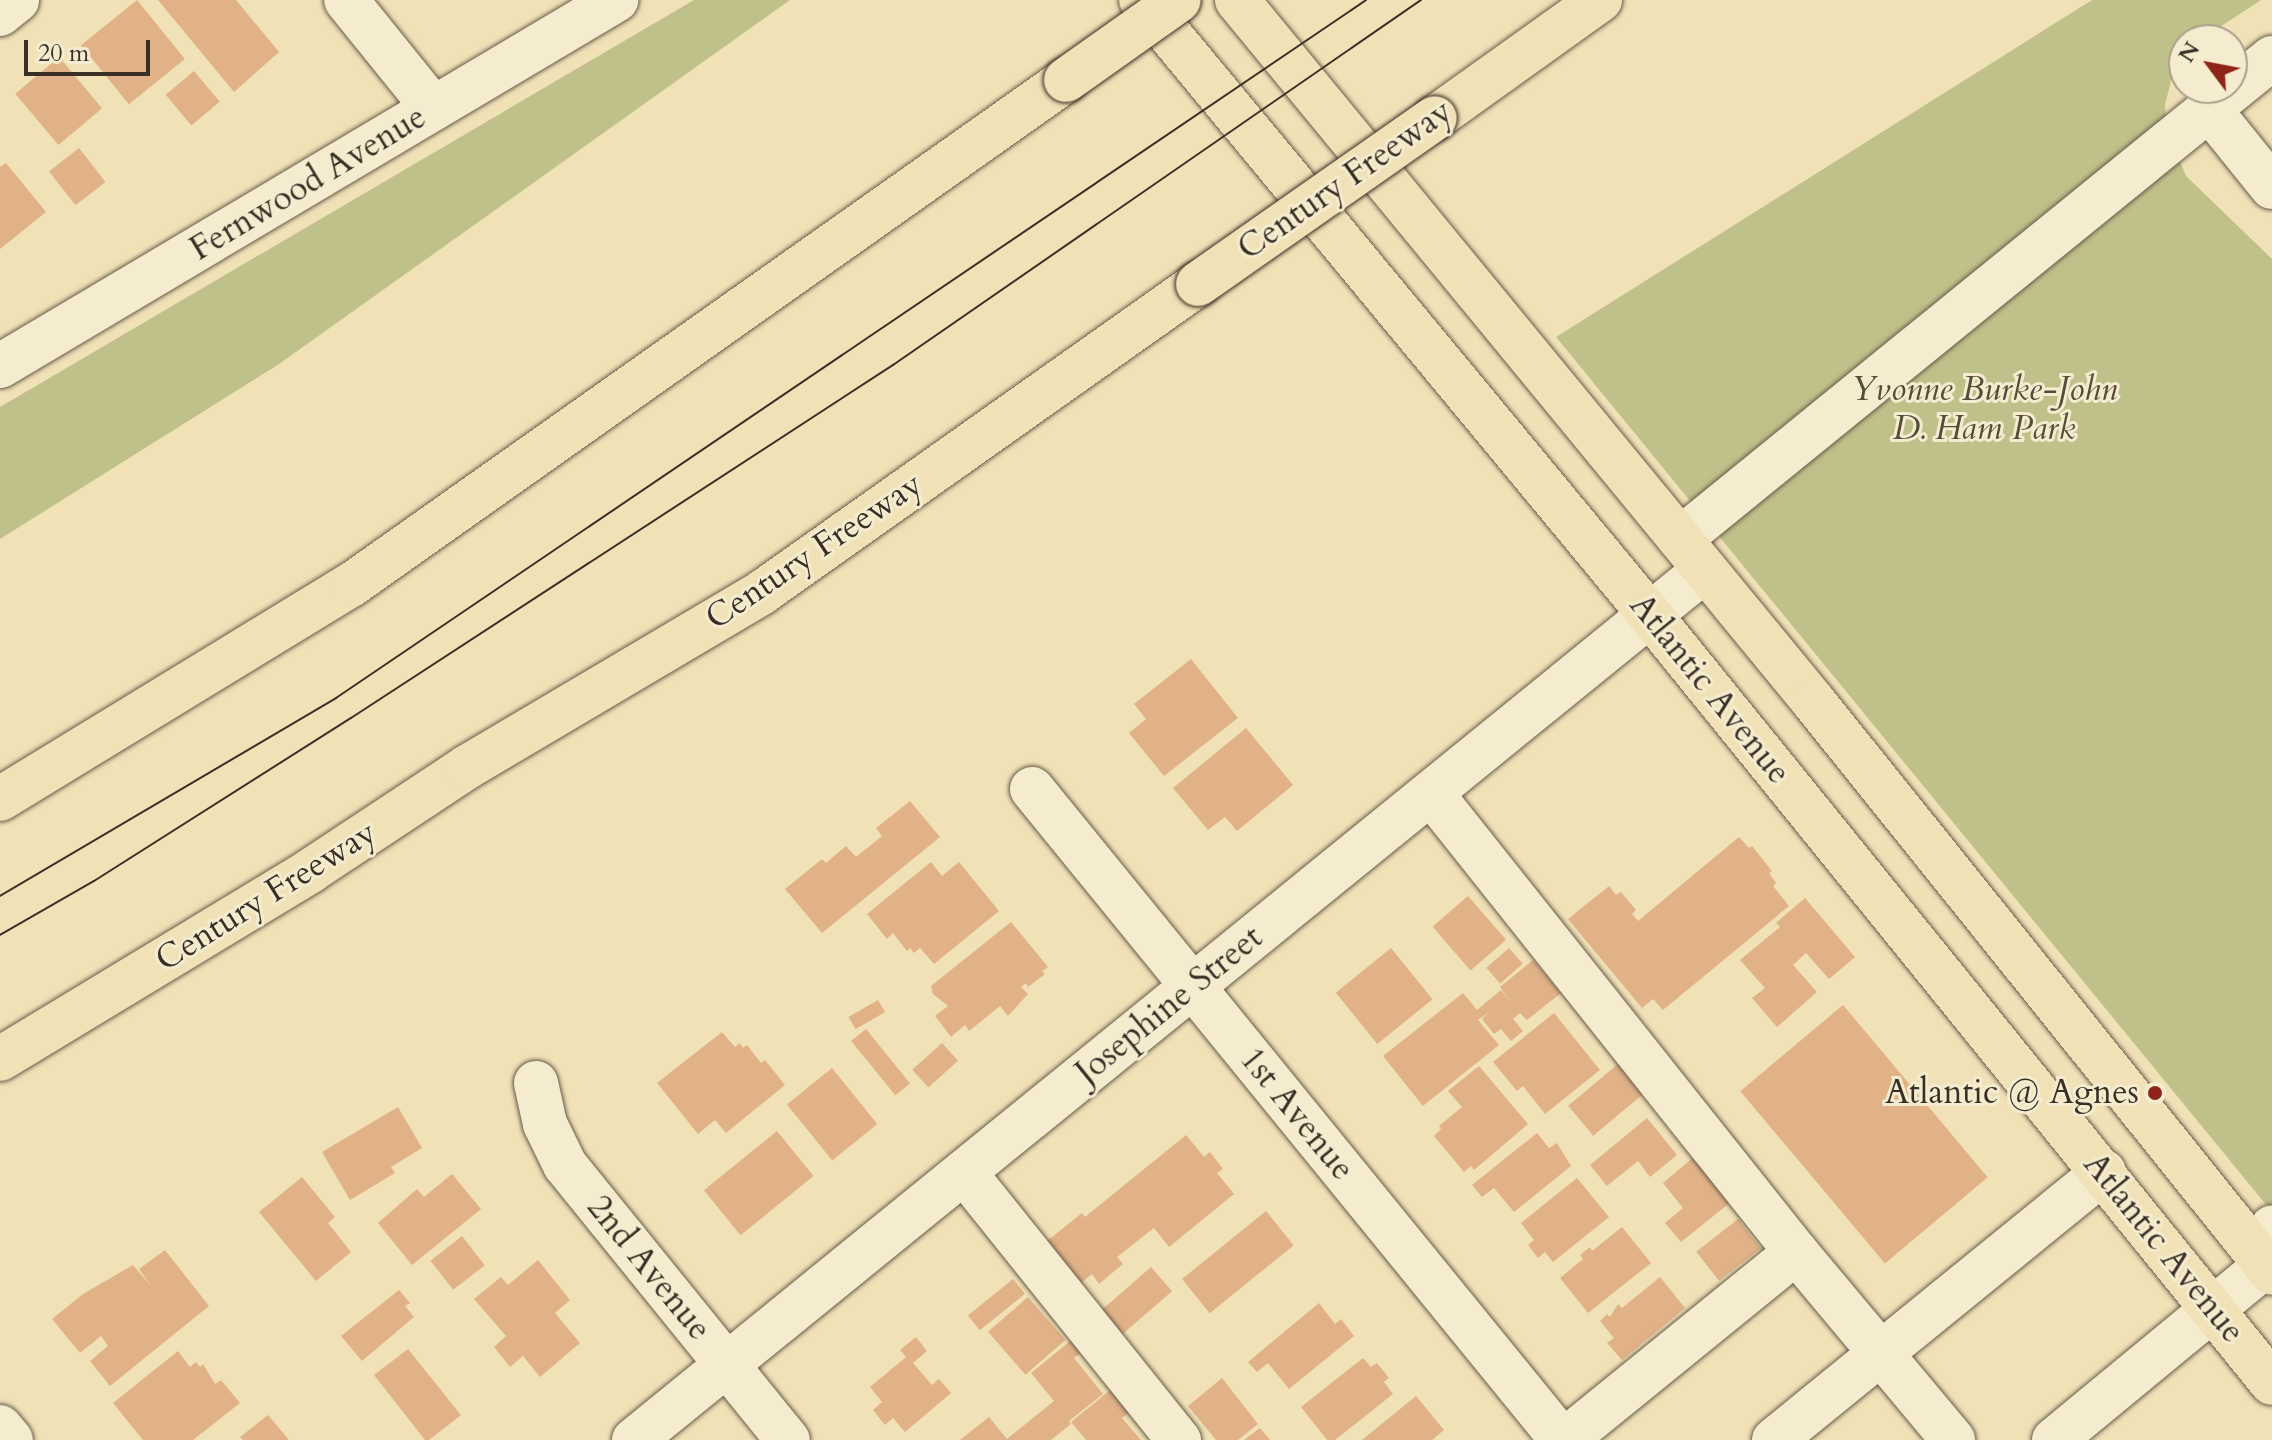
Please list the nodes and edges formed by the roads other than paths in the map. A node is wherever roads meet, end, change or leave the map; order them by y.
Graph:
1 (17, 0) edge
2 (346, 0) edge
3 (616, 0) edge
4 (1141, 0) edge
5 (1179, 0) edge
6 (1237, 0) edge
7 (1600, 1) edge
8 (0, 14) edge
9 (2272, 58) edge
10 (433, 108) junction
11 (2209, 109) junction
12 (2272, 187) edge
13 (0, 366) edge
14 (1692, 555) junction
15 (1650, 615) junction
16 (1032, 789) dead end
17 (1431, 793) junction
18 (0, 799) edge
19 (1193, 986) junction
20 (0, 1059) edge
21 (536, 1083) dead end
22 (964, 1172) junction
23 (2104, 1172) junction
24 (1796, 1252) junction
25 (2270, 1258) edge
26 (2213, 1307) junction
27 (1882, 1352) junction
28 (727, 1364) junction
29 (2272, 1383) edge
30 (0, 1427) edge
31 (11, 1440) edge
32 (634, 1440) edge
33 (788, 1440) edge
34 (1179, 1440) edge
35 (1563, 1440) edge
36 (1774, 1440) edge
37 (1953, 1440) edge
38 (2054, 1440) edge

1 - 8 street
2 - 10 street
3 - 10 street, Fernwood Avenue
4 - 15 main road, Atlantic Avenue
5 - 18 main road, bridge
6 - 14 main road, Atlantic Avenue
7 - 20 main road, Century Freeway, bridge
9 - 11 street
10 - 13 street, Fernwood Avenue
11 - 12 street
11 - 14 street, Josephine Street
14 - 15 street, Josephine Street
14 - 25 main road, Atlantic Avenue
15 - 17 street, Josephine Street
15 - 23 main road, Atlantic Avenue
16 - 19 street, 1st Avenue
17 - 19 street, Josephine Street
17 - 24 street
19 - 22 street, Josephine Street
19 - 35 street, 1st Avenue
21 - 28 street, 2nd Avenue
22 - 28 street, Josephine Street
22 - 34 street
23 - 26 main road, Atlantic Avenue
23 - 27 street
24 - 27 street
24 - 35 street
25 - 26 street
26 - 29 main road, Atlantic Avenue
26 - 38 street
27 - 36 street
27 - 37 street
28 - 32 street, Josephine Street
28 - 33 street, 2nd Avenue
30 - 31 street

